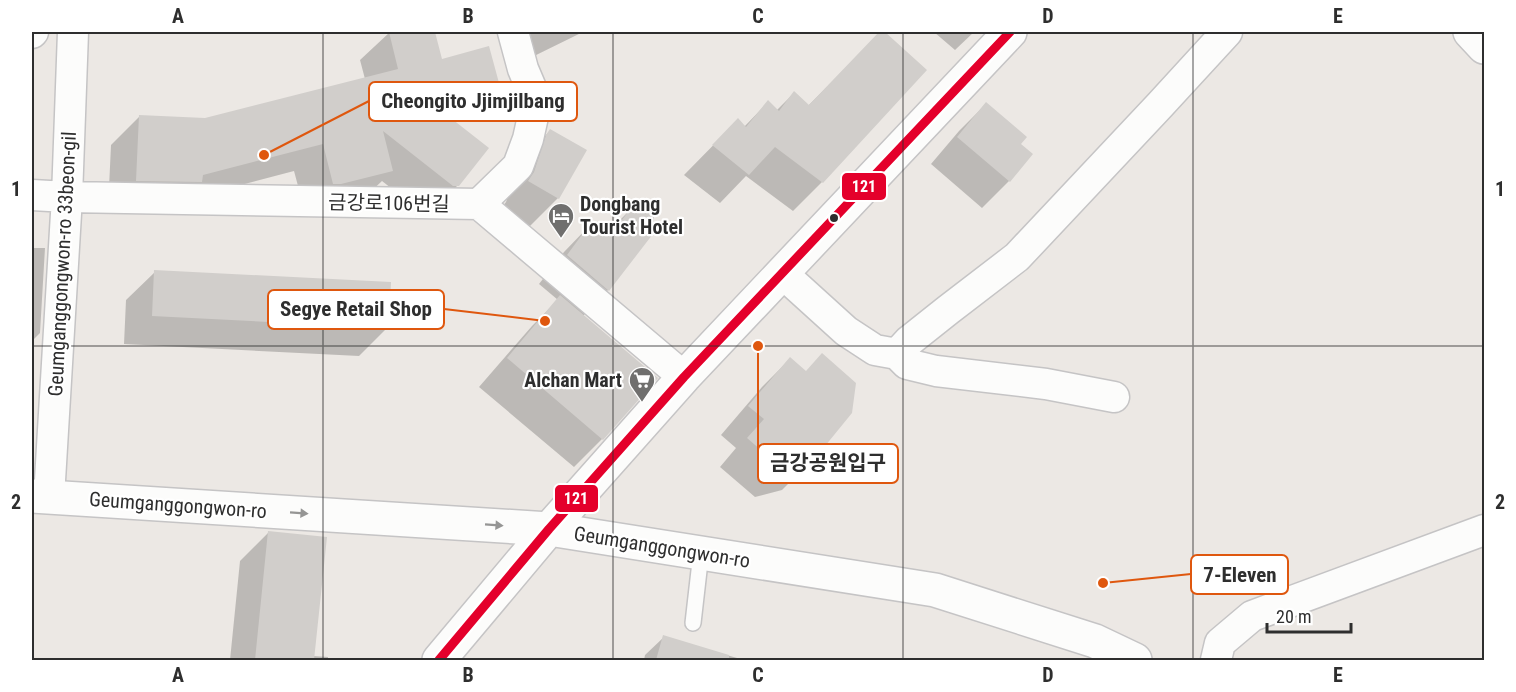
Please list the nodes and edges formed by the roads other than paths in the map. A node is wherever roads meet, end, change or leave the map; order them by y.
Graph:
1 (73, 32) edge
2 (513, 32) edge
3 (1010, 32) edge
4 (1227, 32) edge
5 (32, 195) edge
6 (67, 197) junction
7 (479, 204) junction
8 (782, 273) junction
9 (897, 354) junction
10 (684, 377) junction
11 (1114, 397) dead end
12 (40, 496) edge
13 (549, 529) junction
14 (1485, 530) edge
15 (701, 553) junction
16 (693, 623) dead end
17 (439, 660) edge
18 (1135, 660) edge
19 (1216, 660) edge

1 - 6 street, Geumganggongwon-ro 33beon-gil
2 - 7 street
3 - 8 street
4 - 9 street
5 - 6 street, 금강로106번길
6 - 7 street, 금강로106번길
6 - 12 street, Geumganggongwon-ro 33beon-gil
7 - 10 street, 금강로106번길
8 - 9 street
8 - 10 street
9 - 11 street
10 - 13 street
12 -> 13 street, Geumganggongwon-ro
13 - 15 street, Geumganggongwon-ro
13 - 17 street
14 - 19 street
15 - 16 lane
15 - 18 street, Geumganggongwon-ro

